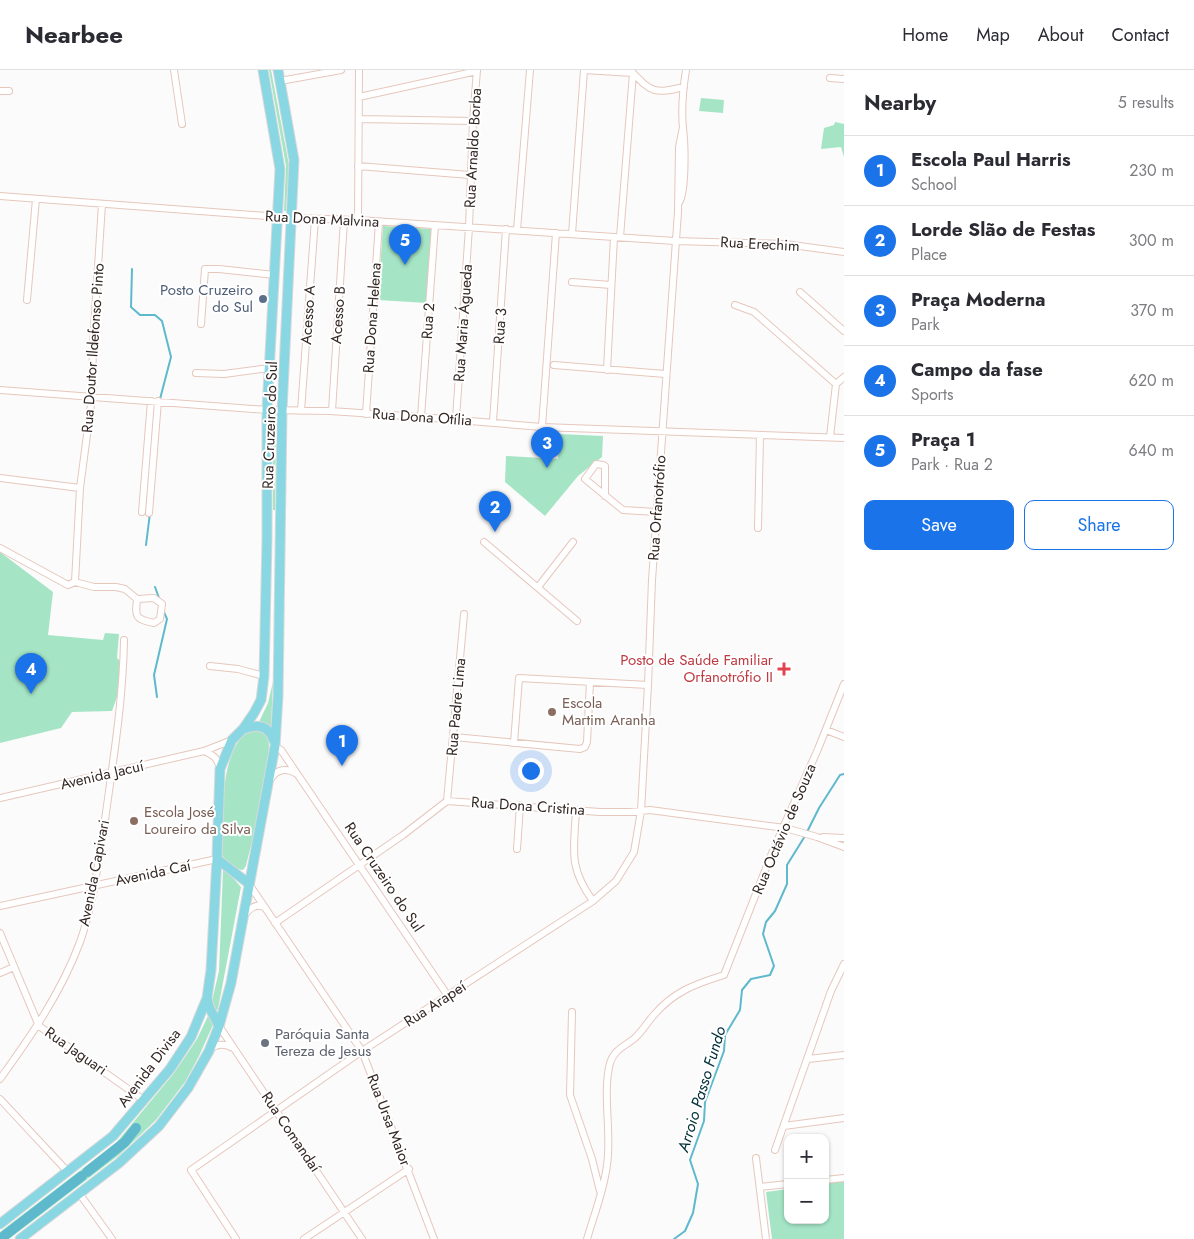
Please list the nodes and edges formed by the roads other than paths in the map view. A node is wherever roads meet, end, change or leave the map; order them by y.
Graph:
1 (174, 70) edge
2 (263, 70) edge
3 (278, 70) edge
4 (341, 70) edge
5 (359, 70) edge
6 (477, 70) edge
7 (530, 70) edge
8 (584, 70) edge
9 (686, 70) edge
10 (632, 71) edge
11 (830, 78) dead end
12 (844, 79) edge
13 (280, 81) junction
14 (684, 88) junction
15 (0, 91) edge
16 (9, 91) dead end
17 (359, 97) junction
18 (359, 119) junction
19 (473, 121) junction
20 (182, 124) dead end
21 (358, 166) junction
22 (470, 174) junction
23 (0, 196) edge
24 (36, 199) junction
25 (102, 204) junction
26 (277, 217) junction
27 (293, 218) junction
28 (315, 219) junction
29 (344, 220) junction
30 (358, 220) junction
31 (379, 222) junction
32 (435, 225) junction
33 (469, 227) junction
34 (506, 229) junction
35 (516, 230) junction
36 (556, 233) junction
37 (572, 234) junction
38 (617, 237) junction
39 (675, 241) junction
40 (844, 252) edge
41 (274, 275) junction
42 (572, 282) dead end
43 (611, 285) junction
44 (800, 292) dead end
45 (27, 300) dead end
46 (735, 305) dead end
47 (201, 324) dead end
48 (844, 331) edge
49 (554, 365) dead end
50 (269, 368) junction
51 (607, 370) junction
52 (196, 373) dead end
53 (665, 374) junction
54 (844, 377) edge
55 (836, 384) junction
56 (0, 390) edge
57 (92, 397) junction
58 (154, 401) junction
59 (267, 410) junction
60 (282, 411) junction
61 (301, 411) junction
62 (332, 411) junction
63 (366, 414) junction
64 (421, 417) junction
65 (456, 419) junction
66 (493, 422) junction
67 (542, 427) junction
68 (662, 432) junction
69 (760, 435) junction
70 (830, 437) junction
71 (844, 438) edge
72 (0, 478) edge
73 (80, 488) junction
74 (604, 496) junction
75 (146, 512) dead end
76 (657, 512) junction
77 (758, 528) dead end
78 (484, 542) dead end
79 (573, 542) dead end
80 (0, 548) edge
81 (75, 582) junction
82 (538, 587) junction
83 (137, 598) junction
84 (464, 614) dead end
85 (577, 621) dead end
86 (124, 640) dead end
87 (210, 666) dead end
88 (264, 676) junction
89 (590, 682) junction
90 (648, 684) junction
91 (844, 684) edge
92 (243, 729) junction
93 (826, 730) junction
94 (454, 737) junction
95 (844, 737) edge
96 (232, 740) junction
97 (514, 743) junction
98 (275, 746) junction
99 (204, 751) junction
100 (220, 769) junction
101 (112, 772) junction
102 (298, 775) junction
103 (269, 780) junction
104 (0, 798) edge
105 (448, 801) junction
106 (520, 805) junction
107 (576, 810) junction
108 (641, 811) junction
109 (785, 828) junction
110 (813, 836) junction
111 (844, 838) edge
112 (844, 847) edge
113 (517, 849) dead end
114 (217, 860) junction
115 (359, 865) junction
116 (248, 883) junction
117 (95, 886) junction
118 (593, 901) junction
119 (0, 906) edge
120 (266, 908) junction
121 (244, 916) junction
122 (275, 923) junction
123 (0, 934) edge
124 (844, 964) edge
125 (14, 967) junction
126 (0, 973) edge
127 (448, 996) junction
128 (207, 998) junction
129 (572, 1012) dead end
130 (39, 1026) junction
131 (219, 1026) junction
132 (209, 1050) junction
133 (236, 1051) junction
134 (362, 1051) junction
135 (844, 1055) edge
136 (808, 1059) junction
137 (0, 1079) edge
138 (0, 1099) edge
139 (144, 1100) junction
140 (276, 1111) junction
141 (844, 1118) edge
142 (784, 1126) junction
143 (775, 1150) dead end
144 (756, 1158) dead end
145 (408, 1169) junction
146 (68, 1172) junction
147 (844, 1178) edge
148 (829, 1180) edge
149 (784, 1184) edge
150 (760, 1187) junction
151 (601, 1192) junction
152 (79, 1193) junction
153 (344, 1212) junction
154 (0, 1224) edge
155 (20, 1239) edge
156 (112, 1239) edge
157 (236, 1239) edge
158 (304, 1239) edge
159 (362, 1239) edge
160 (434, 1239) edge
161 (587, 1239) edge
162 (766, 1239) edge

1 - 20 street
2 - 26 main road, Rua Cruzeiro do Sul
3 - 13 main road, Rua Cruzeiro do Sul
4 - 13 street
5 - 17 street
6 - 17 street
6 - 19 street, Rua Arnaldo Borba
7 - 35 street
8 - 10 street
8 - 37 street
9 - 14 street, Rua Orfanotrófio
10 - 14 street
10 - 38 street
11 - 12 street
13 - 27 main road, Rua Cruzeiro do Sul
14 - 39 street, Rua Orfanotrófio
15 - 16 street
17 - 18 street
18 - 19 street
18 - 21 street
19 - 22 street, Rua Arnaldo Borba
21 - 22 street
21 - 30 street
22 - 33 street, Rua Arnaldo Borba
23 - 24 street, Rua Dona Malvina
24 - 25 street, Rua Dona Malvina
24 - 45 street
25 - 26 street, Rua Dona Malvina
25 - 57 street, Rua Doutor Ildefonso Pinto
26 - 27 street, Rua Dona Malvina
26 - 41 main road, Rua Cruzeiro do Sul
27 - 28 street, Rua Dona Malvina
27 - 60 main road, Rua Cruzeiro do Sul
28 - 29 street, Rua Dona Malvina
28 - 61 street, Acesso A
29 - 30 street, Rua Dona Malvina
29 - 62 street, Acesso B
30 - 31 street, Rua Dona Malvina
31 - 32 street, Rua Dona Malvina
31 - 63 street, Rua Dona Helena
32 - 33 street, Rua Dona Malvina
32 - 64 street, Rua 2
33 - 34 street, Rua Dona Malvina
33 - 65 street, Rua Maria Águeda
34 - 35 street, Rua Dona Malvina
34 - 66 street, Rua 3
35 - 36 street, Rua Dona Malvina
36 - 37 street, Rua Dona Malvina
36 - 67 street
37 - 38 street, Rua Dona Malvina
38 - 39 street, Rua Dona Malvina
38 - 43 street
39 - 40 street, Rua Erechim
39 - 53 street, Rua Orfanotrófio
41 - 47 street
41 - 50 main road, Rua Cruzeiro do Sul
42 - 43 street
43 - 51 street
44 - 48 street
46 - 55 street
49 - 51 street
50 - 52 street
50 - 59 main road, Rua Cruzeiro do Sul
51 - 53 street
53 - 68 street, Rua Orfanotrófio
54 - 55 street
55 - 70 street
56 - 57 street, Rua Dona Otília
57 - 58 street, Rua Dona Otília
57 - 73 street, Rua Doutor Ildefonso Pinto
58 - 59 street, Rua Dona Otília
58 - 75 street
59 - 60 street, Rua Dona Otília
59 - 88 main road, Rua Cruzeiro do Sul
60 - 61 street, Rua Dona Otília
60 - 98 main road, Rua Cruzeiro do Sul
61 - 62 street, Rua Dona Otília
62 - 63 street, Rua Dona Otília
63 - 64 street, Rua Dona Otília
64 - 65 street, Rua Dona Otília
65 - 66 street, Rua Dona Otília
66 - 67 street, Rua Dona Otília
67 - 68 street, Rua Dona Otília
68 - 69 street, Rua Dona Otília
68 - 76 street, Rua Orfanotrófio
69 - 70 street, Rua Dona Otília
69 - 77 street
70 - 71 street, Rua Dona Otília
72 - 73 street
73 - 81 street, Rua Doutor Ildefonso Pinto
74 - 74 street
74 - 76 street
76 - 90 street, Rua Orfanotrófio
78 - 82 street
79 - 82 street
80 - 81 street
81 - 83 street
82 - 85 street
83 - 83 street
84 - 94 street, Rua Padre Lima
86 - 101 street, Avenida Capivari
87 - 88 street
88 - 92 main road, Rua Cruzeiro do Sul
89 - 90 street
89 - 97 street
89 - 97 street
90 - 108 street, Rua Orfanotrófio
91 - 93 street, Rua Octávio de Souza
92 - 96 main road, Avenida Divisa
92 - 98 main road
93 - 95 street
93 - 109 street, Rua Octávio de Souza
94 - 97 street
94 - 105 street, Rua Padre Lima
96 - 99 street, Avenida Jacuí
96 - 100 main road, Avenida Divisa
98 - 102 street, Rua Cruzeiro do Sul
98 - 103 main road
99 - 100 street
99 - 101 street, Avenida Jacuí
100 - 114 main road, Avenida Divisa
101 - 104 street, Avenida Jacuí
101 - 117 street, Avenida Capivari
102 - 103 street
102 - 115 street, Rua Cruzeiro do Sul
103 - 116 main road
105 - 106 street, Rua Dona Cristina
105 - 115 street
106 - 107 street, Rua Dona Cristina
106 - 113 street
107 - 108 street, Rua Dona Cristina
107 - 118 street
108 - 109 street, Rua Dona Cristina
108 - 118 street, Rua Arapeí
109 - 110 street, Rua Dona Cristina
109 - 151 street, Rua Octávio de Souza
110 - 111 street
110 - 112 street, Rua Dona Cristina
114 - 116 main road
114 - 117 street, Avenida Caí
114 - 128 main road, Avenida Divisa
115 - 122 street
115 - 127 street, Rua Cruzeiro do Sul
116 - 120 street, Rua Ursa Maior
116 - 121 main road
117 - 119 street, Avenida Caí
117 - 130 street, Avenida Capivari
118 - 127 street, Rua Arapeí
120 - 121 street
120 - 122 street, Rua Ursa Maior
121 - 131 main road
122 - 134 street, Rua Ursa Maior
123 - 125 street, Rua Jaguari
124 - 136 street
125 - 126 street
125 - 130 street, Rua Jaguari
127 - 134 street, Rua Arapeí
128 - 131 main road
128 - 139 main road, Avenida Divisa
129 - 151 street
130 - 137 street, Avenida Capivari
130 - 139 street, Rua Jaguari
131 - 132 main road
131 - 133 street, Rua Comandaí
132 - 133 street
132 - 152 main road
133 - 140 street, Rua Comandaí
134 - 140 street, Rua Arapeí
134 - 145 street, Rua Ursa Maior
135 - 136 street
136 - 142 street
138 - 146 street
139 - 146 main road, Avenida Divisa
140 - 153 street, Rua Comandaí
140 - 157 street, Rua Arapeí
141 - 142 street
142 - 143 street
144 - 150 street
145 - 153 street
145 - 160 street, Rua Ursa Maior
146 - 154 main road, Avenida Divisa
147 - 148 street
149 - 150 street
150 - 162 street
151 - 161 street
152 - 155 main road
152 - 156 street
153 - 158 street
153 - 159 street, Rua Comandaí

